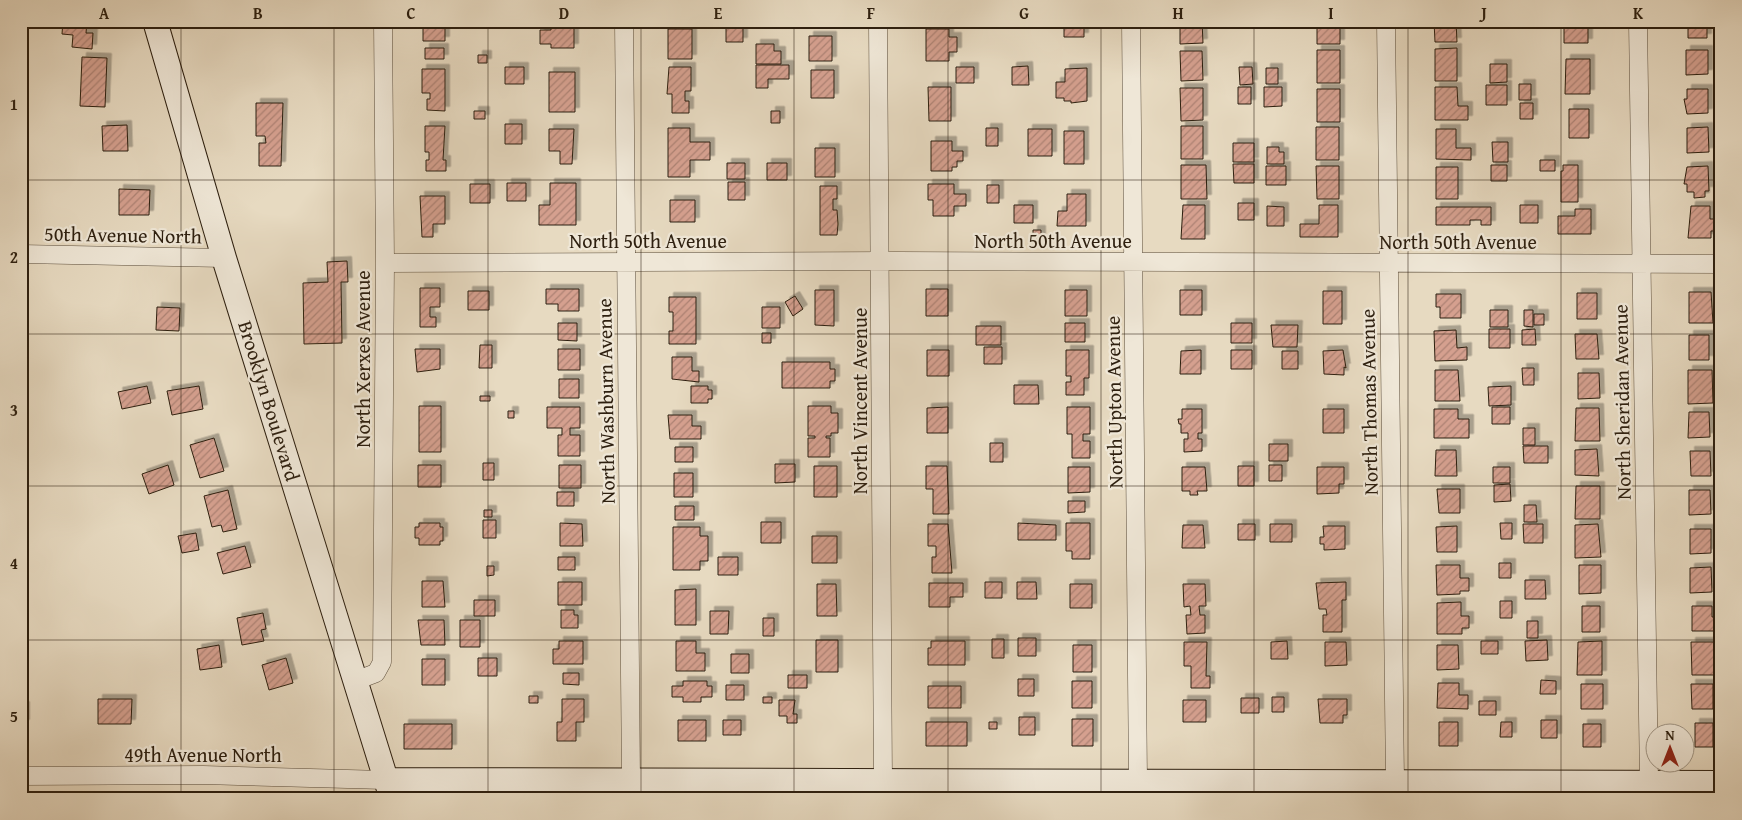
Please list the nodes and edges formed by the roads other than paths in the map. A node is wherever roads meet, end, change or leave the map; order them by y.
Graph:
1 (155, 21) edge
2 (383, 21) edge
3 (624, 21) edge
4 (878, 21) edge
5 (1131, 21) edge
6 (1386, 21) edge
7 (1638, 21) edge
8 (21, 254) edge
9 (224, 258) junction
10 (881, 261) junction
11 (626, 262) junction
12 (385, 263) junction
13 (1134, 263) junction
14 (1388, 263) junction
15 (1642, 264) junction
16 (1721, 264) edge
17 (355, 680) junction
18 (21, 776) edge
19 (631, 781) junction
20 (883, 782) junction
21 (1138, 782) junction
22 (1395, 782) junction
23 (1649, 783) junction
24 (1721, 783) edge
25 (388, 790) edge

1 - 9 street, Brooklyn Boulevard
2 - 12 street, North Xerxes Avenue
3 - 11 street, North Washburn Avenue
4 - 10 street, North Vincent Avenue
5 - 13 street, North Upton Avenue
6 - 14 street, North Thomas Avenue
7 - 15 street, North Sheridan Avenue
8 - 9 street, 50th Avenue North
9 - 17 street, Brooklyn Boulevard
10 - 11 street, North 50th Avenue
10 - 13 street, North 50th Avenue
10 - 20 street, North Vincent Avenue
11 - 12 street, North 50th Avenue
11 - 19 street, North Washburn Avenue
12 - 17 street, North Xerxes Avenue
13 - 14 street, North 50th Avenue
13 - 21 street, North Upton Avenue
14 - 15 street, North 50th Avenue
14 - 22 street, North Thomas Avenue
15 - 16 street, North 50th Avenue
15 - 23 street, North Sheridan Avenue
17 - 25 street, Brooklyn Boulevard
18 - 25 street, 49th Avenue North
19 - 20 street
19 - 25 street
20 - 21 street
21 - 22 street
22 - 23 street
23 - 24 street

